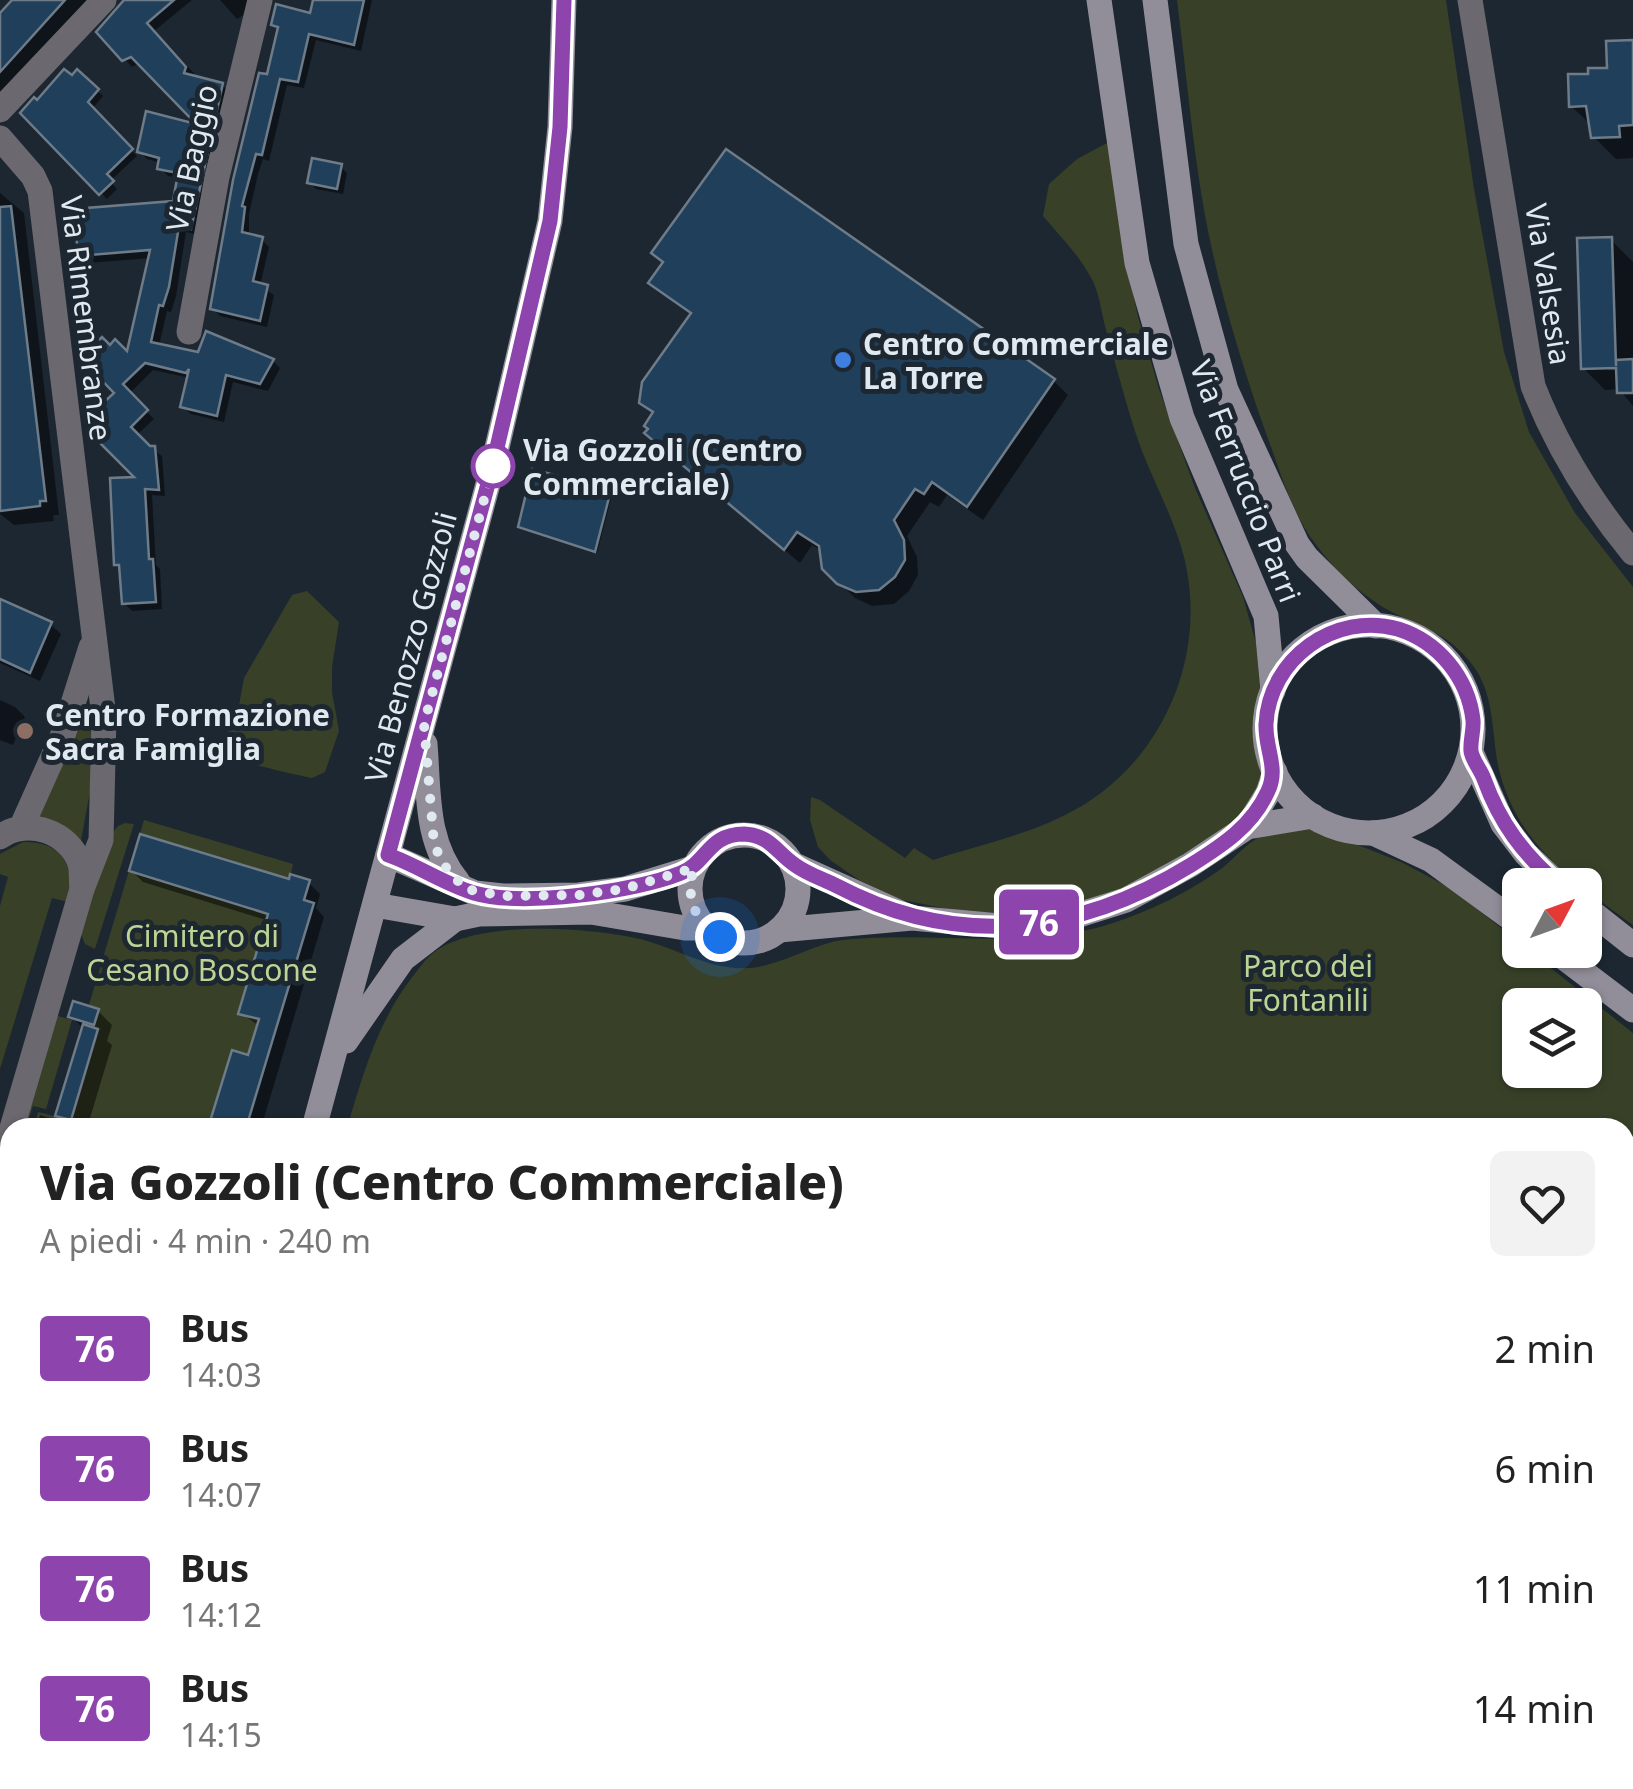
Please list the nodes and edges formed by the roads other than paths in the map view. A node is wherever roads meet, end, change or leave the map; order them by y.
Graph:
1 (104, 0) edge
2 (260, 0) edge
3 (564, 0) edge
4 (1100, 0) edge
5 (1155, 0) edge
6 (1470, 0) edge
7 (0, 110) edge
8 (0, 138) edge
9 (189, 332) dead end
10 (1633, 552) edge
11 (1376, 626) junction
12 (94, 638) junction
13 (1273, 691) junction
14 (424, 724) junction
15 (1471, 752) junction
16 (1275, 772) junction
17 (1314, 816) junction
18 (1247, 826) junction
19 (7, 829) edge
20 (1373, 833) junction
21 (388, 855) junction
22 (792, 864) junction
23 (694, 868) junction
24 (1541, 868) edge
25 (82, 889) junction
26 (465, 889) junction
27 (375, 905) junction
28 (1502, 911) edge
29 (912, 918) junction
30 (455, 920) junction
31 (1602, 920) edge
32 (706, 928) junction
33 (779, 930) junction
34 (1633, 944) edge
35 (1578, 968) edge
36 (1633, 1010) edge
37 (333, 1062) junction
38 (15, 1118) edge
39 (317, 1118) edge

1 - 7 street
2 - 9 street, Via Baggio
3 - 14 street, Via Benozzo Gozzoli
4 - 13 street, Via Ferruccio Parri
5 - 11 street, Via Ferruccio Parri
6 - 10 street, Via Valsesia
8 - 12 street, Via Rimembranze
11 - 13 street, Via Ferruccio Parri
11 - 15 street, Via Ferruccio Parri
12 - 19 street, Via Rimembranze
12 - 25 street, Via Rimembranze
13 - 16 street, Via Ferruccio Parri
14 - 21 street, Via Benozzo Gozzoli
14 - 26 street
15 - 20 street, Via Ferruccio Parri
15 - 24 street, Via Ferruccio Parri
16 - 17 street
16 - 18 street
17 - 18 street
17 - 20 street
18 - 29 street
19 - 25 street
20 - 28 street
21 - 26 street
21 - 27 street, Via Benozzo Gozzoli
22 - 23 street
22 - 29 street
22 - 33 street
23 - 26 street
23 - 32 street
25 - 38 street, Via Rimembranze
27 - 30 street
27 - 37 street, Via Benozzo Gozzoli
29 - 33 street
30 - 32 street
30 - 37 street
31 - 34 street
32 - 33 street
35 - 36 street
37 - 39 street, Via Benozzo Gozzoli

